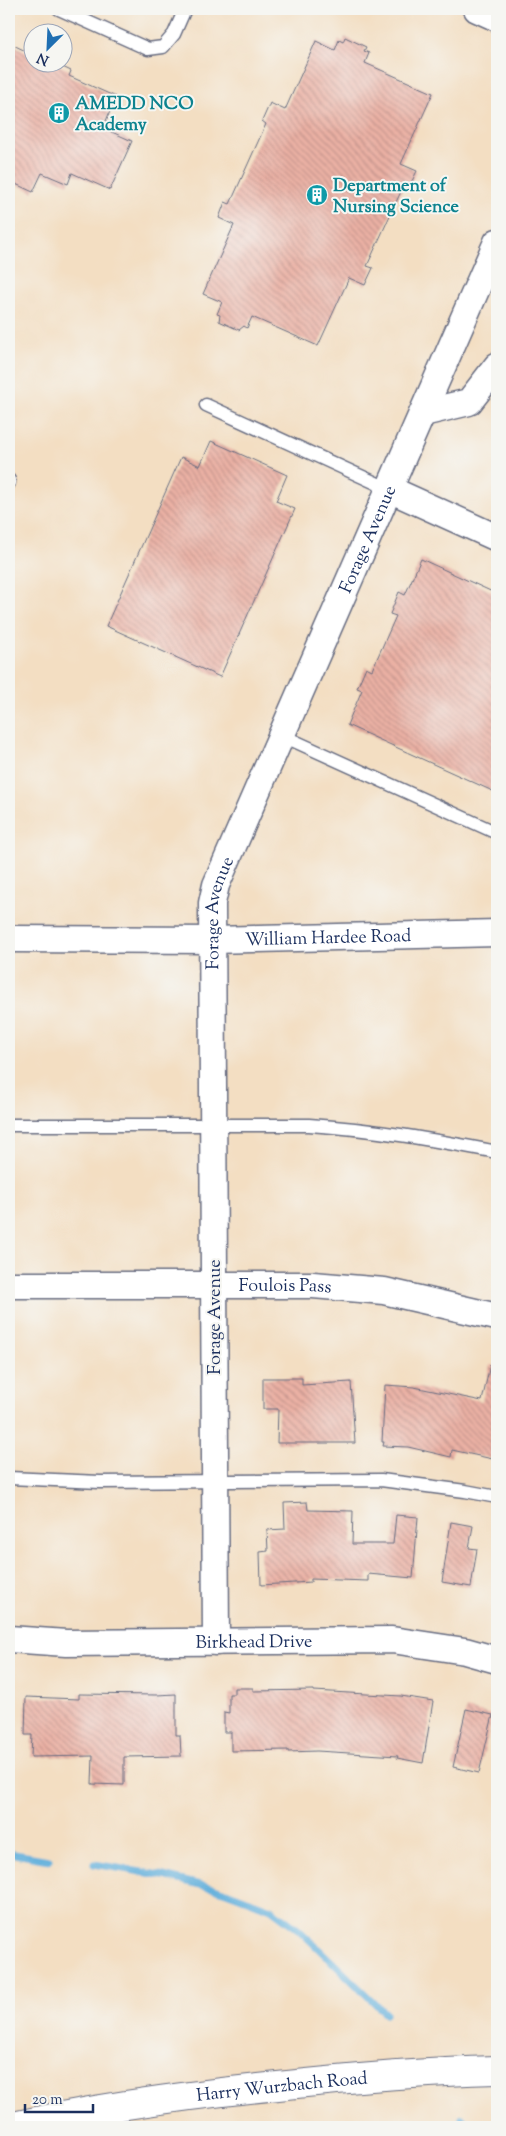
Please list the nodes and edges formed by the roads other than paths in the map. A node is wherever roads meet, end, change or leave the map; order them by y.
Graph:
1 (59, 9) edge
2 (185, 9) edge
3 (476, 9) edge
4 (497, 18) edge
5 (497, 242) edge
6 (497, 366) edge
7 (206, 405) dead end
8 (423, 412) junction
9 (389, 489) junction
10 (497, 538) edge
11 (281, 735) junction
12 (497, 833) edge
13 (497, 933) edge
14 (9, 940) edge
15 (213, 940) junction
16 (214, 1124) junction
17 (9, 1125) edge
18 (497, 1152) edge
19 (9, 1285) edge
20 (213, 1285) junction
21 (497, 1317) edge
22 (9, 1478) edge
23 (215, 1481) junction
24 (497, 1497) edge
25 (9, 1639) edge
26 (216, 1642) junction
27 (497, 1660) edge
28 (497, 2070) edge
29 (9, 2126) edge

1 - 2 lane
3 - 4 street
5 - 8 street, Forage Avenue
6 - 8 street
7 - 9 lane
8 - 9 street, Forage Avenue
9 - 10 street
9 - 11 street, Forage Avenue
11 - 12 lane
11 - 15 street, Forage Avenue
13 - 15 street, William Hardee Road
14 - 15 street, William Hardee Road
15 - 16 street, Forage Avenue
16 - 17 lane
16 - 18 lane
16 - 20 street, Forage Avenue
19 - 20 street, Foulois Pass
20 - 21 street, Foulois Pass
20 - 23 street, Forage Avenue
22 - 23 lane
23 - 24 lane
23 - 26 street, Forage Avenue
25 - 26 street, Birkhead Drive
26 - 27 street, Birkhead Drive
28 - 29 main road, Harry Wurzbach Road

